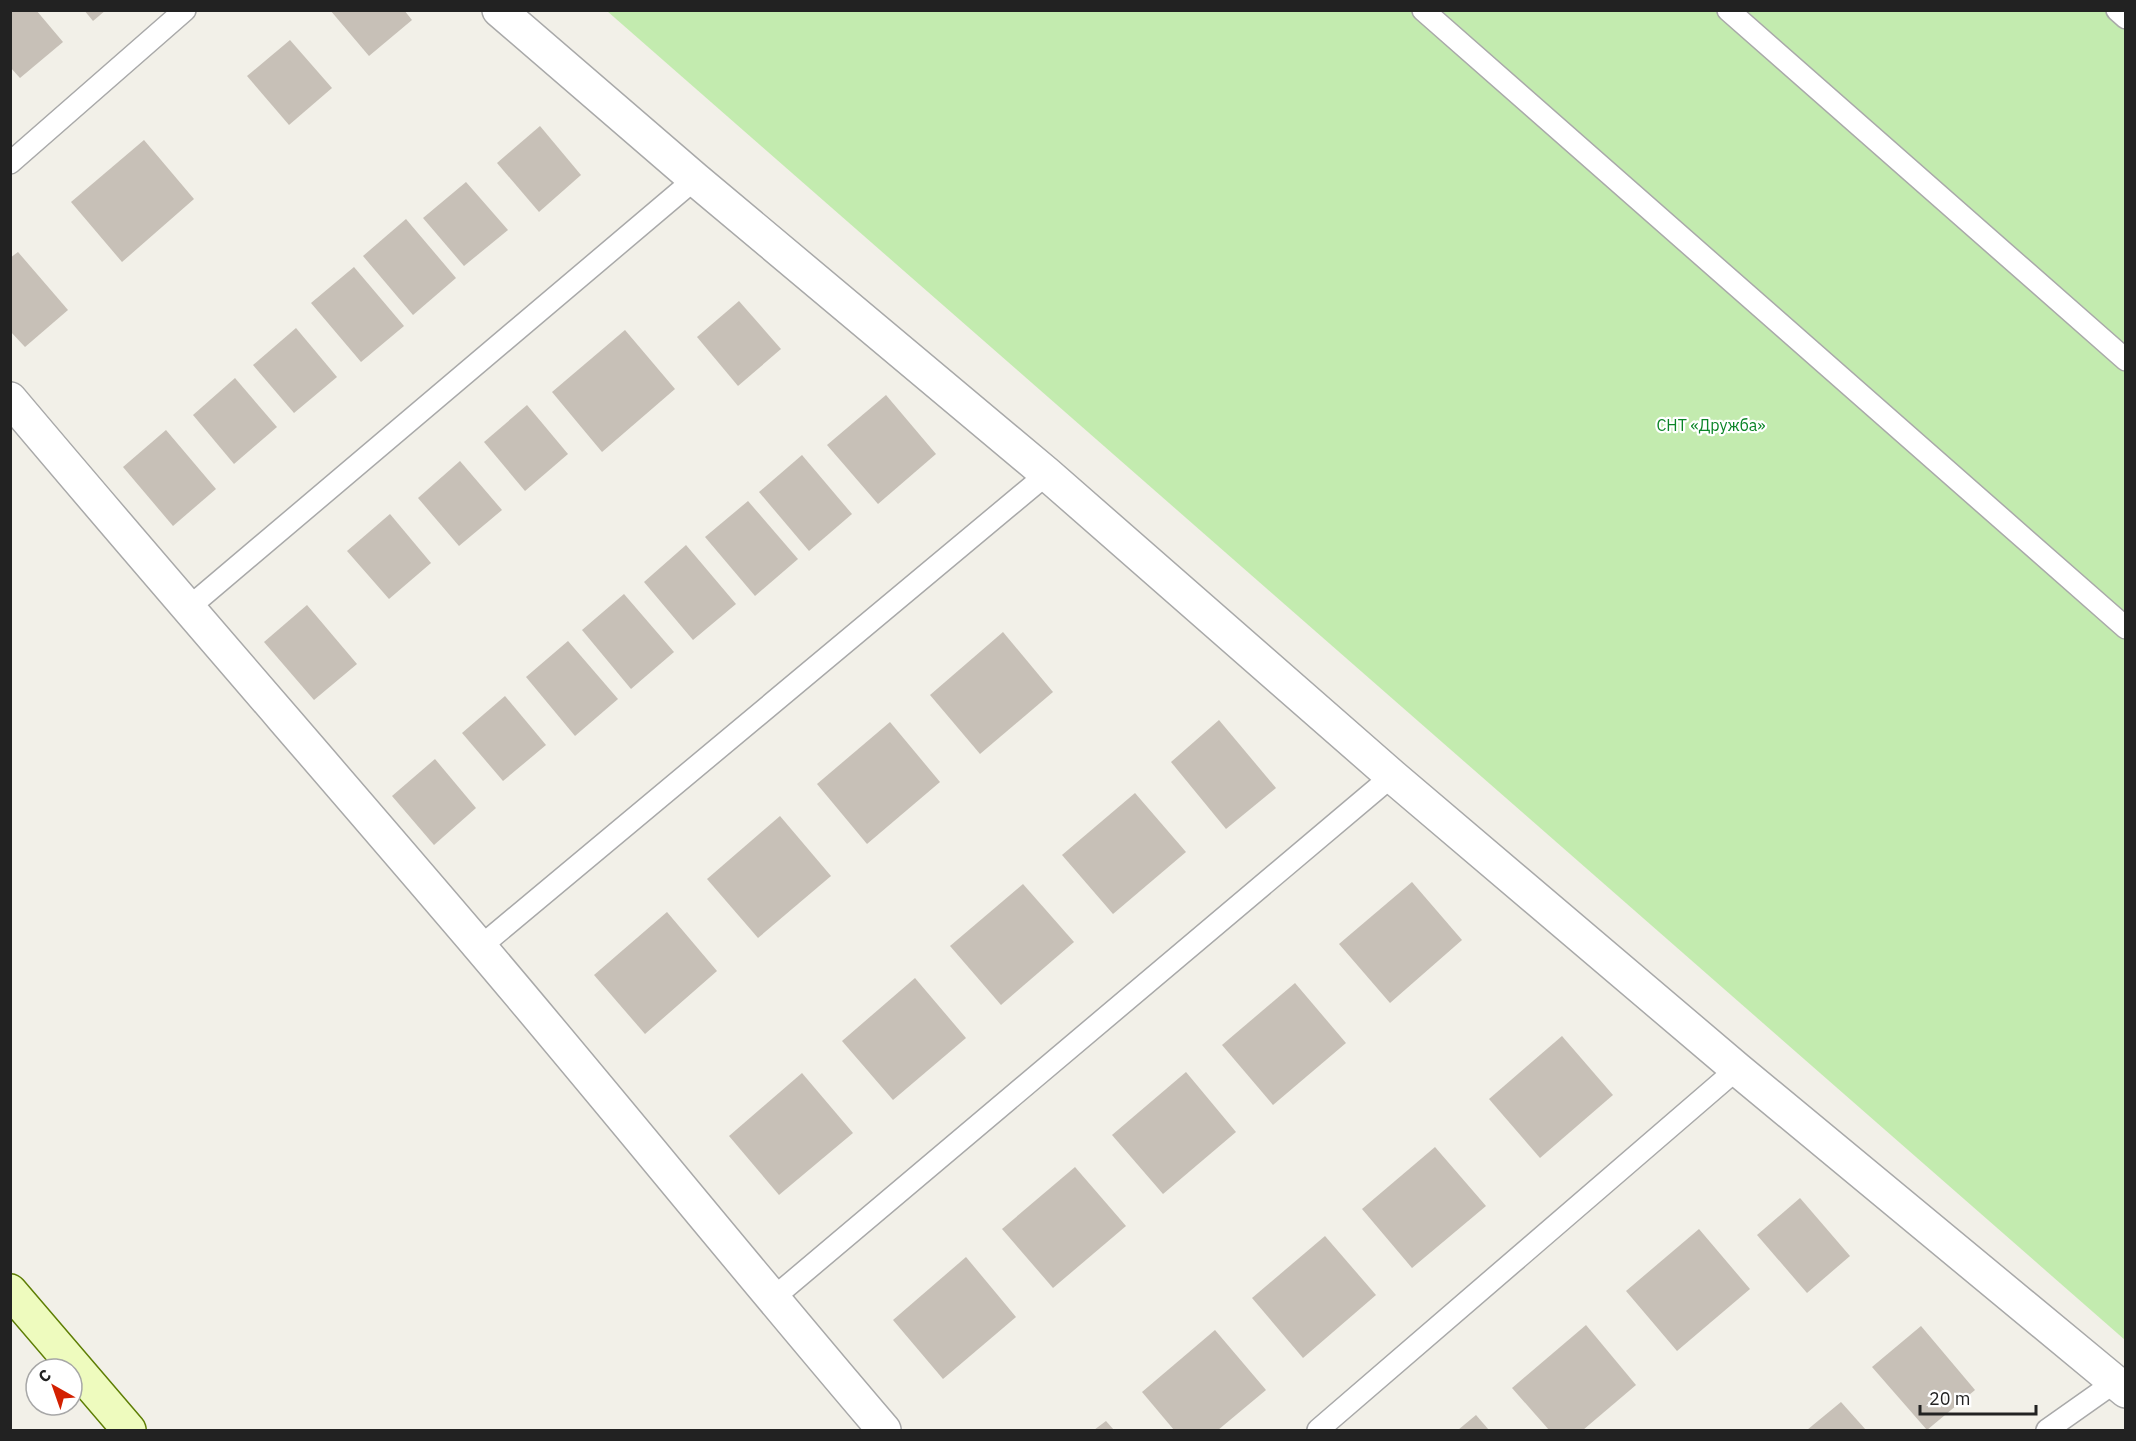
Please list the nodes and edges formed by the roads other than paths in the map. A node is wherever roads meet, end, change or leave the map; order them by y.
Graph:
1 (185, 10) edge
2 (499, 10) edge
3 (1423, 10) edge
4 (1728, 10) edge
5 (2117, 10) edge
6 (2126, 18) edge
7 (10, 163) edge
8 (695, 179) junction
9 (2126, 360) edge
10 (10, 399) edge
11 (1047, 474) junction
12 (187, 609) junction
13 (2126, 628) edge
14 (1392, 776) junction
15 (480, 947) junction
16 (1737, 1069) junction
17 (10, 1291) edge
18 (772, 1299) junction
19 (2120, 1386) edge
20 (129, 1431) edge
21 (884, 1431) edge
22 (1318, 1431) edge
23 (2047, 1431) edge

1 - 7 lane
2 - 8 street
3 - 13 lane
4 - 9 lane
5 - 6 lane
8 - 11 street
8 - 12 lane
10 - 12 street
11 - 14 street
11 - 15 lane
12 - 15 street
14 - 16 street
14 - 18 lane
15 - 18 street
16 - 19 street
16 - 22 lane
17 - 20 main road
18 - 21 street
19 - 23 lane

